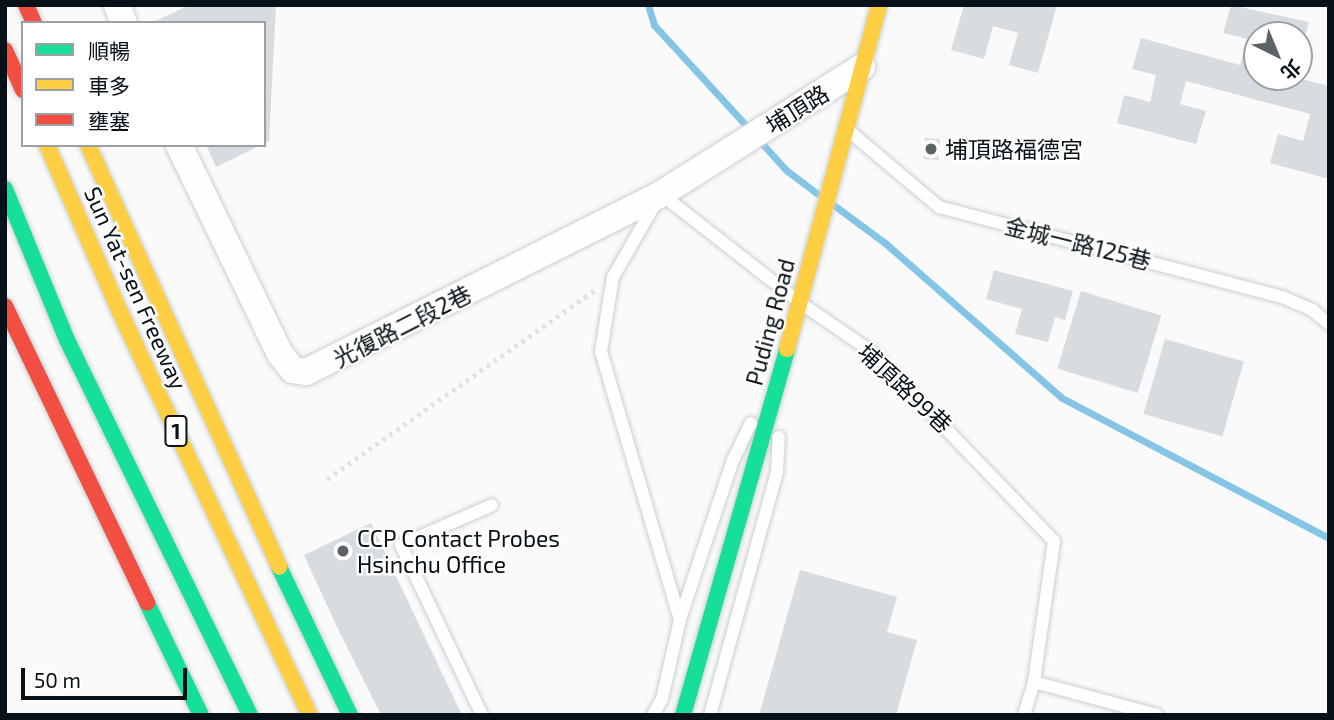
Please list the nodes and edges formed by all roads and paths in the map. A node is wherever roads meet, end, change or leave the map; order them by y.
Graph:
1 (26, 5) edge
2 (879, 5) edge
3 (33, 21) edge
4 (5, 50) edge
5 (862, 67) junction
6 (21, 86) edge
7 (846, 129) junction
8 (48, 147) edge
9 (89, 147) edge
10 (180, 147) edge
11 (731, 150) joint
12 (5, 189) edge
13 (661, 194) junction
14 (613, 277) junction
15 (799, 302) junction
16 (5, 306) edge
17 (1329, 324) edge
18 (784, 357) junction
19 (327, 479) dead end
20 (492, 505) dead end
21 (270, 549) junction
22 (680, 620) junction
23 (153, 622) junction
24 (1034, 682) junction
25 (186, 715) edge
26 (201, 715) edge
27 (250, 715) edge
28 (310, 715) edge
29 (350, 715) edge
30 (362, 715) edge
31 (482, 715) edge
32 (653, 715) edge
33 (683, 715) edge
34 (710, 715) edge
35 (1024, 715) edge
36 (1157, 715) edge

1 - 3 main road
2 - 5 main road, Puding Road
4 - 6 main road
5 - 7 main road, Puding Road
5 - 11 street, 埔頂路
7 - 15 main road, Puding Road
7 - 17 lane, 金城一路125巷
8 - 28 main road, Sun Yat-sen Freeway / 1
9 - 21 main road
10 - 13 street, 光復路二段2巷
11 - 13 street, 光復路二段2巷
12 - 27 main road
13 - 14 lane
13 - 15 lane, 埔頂路99巷
14 - 19 path
14 - 22 lane
15 - 18 main road, Puding Road
15 - 24 lane, 埔頂路99巷
16 - 23 main road
18 - 22 lane
18 - 33 main road, Puding Road
18 - 34 lane
20 - 31 lane
21 - 29 main road
21 - 30 main road
22 - 32 lane
23 - 25 main road
23 - 26 main road
24 - 35 lane
24 - 36 lane

